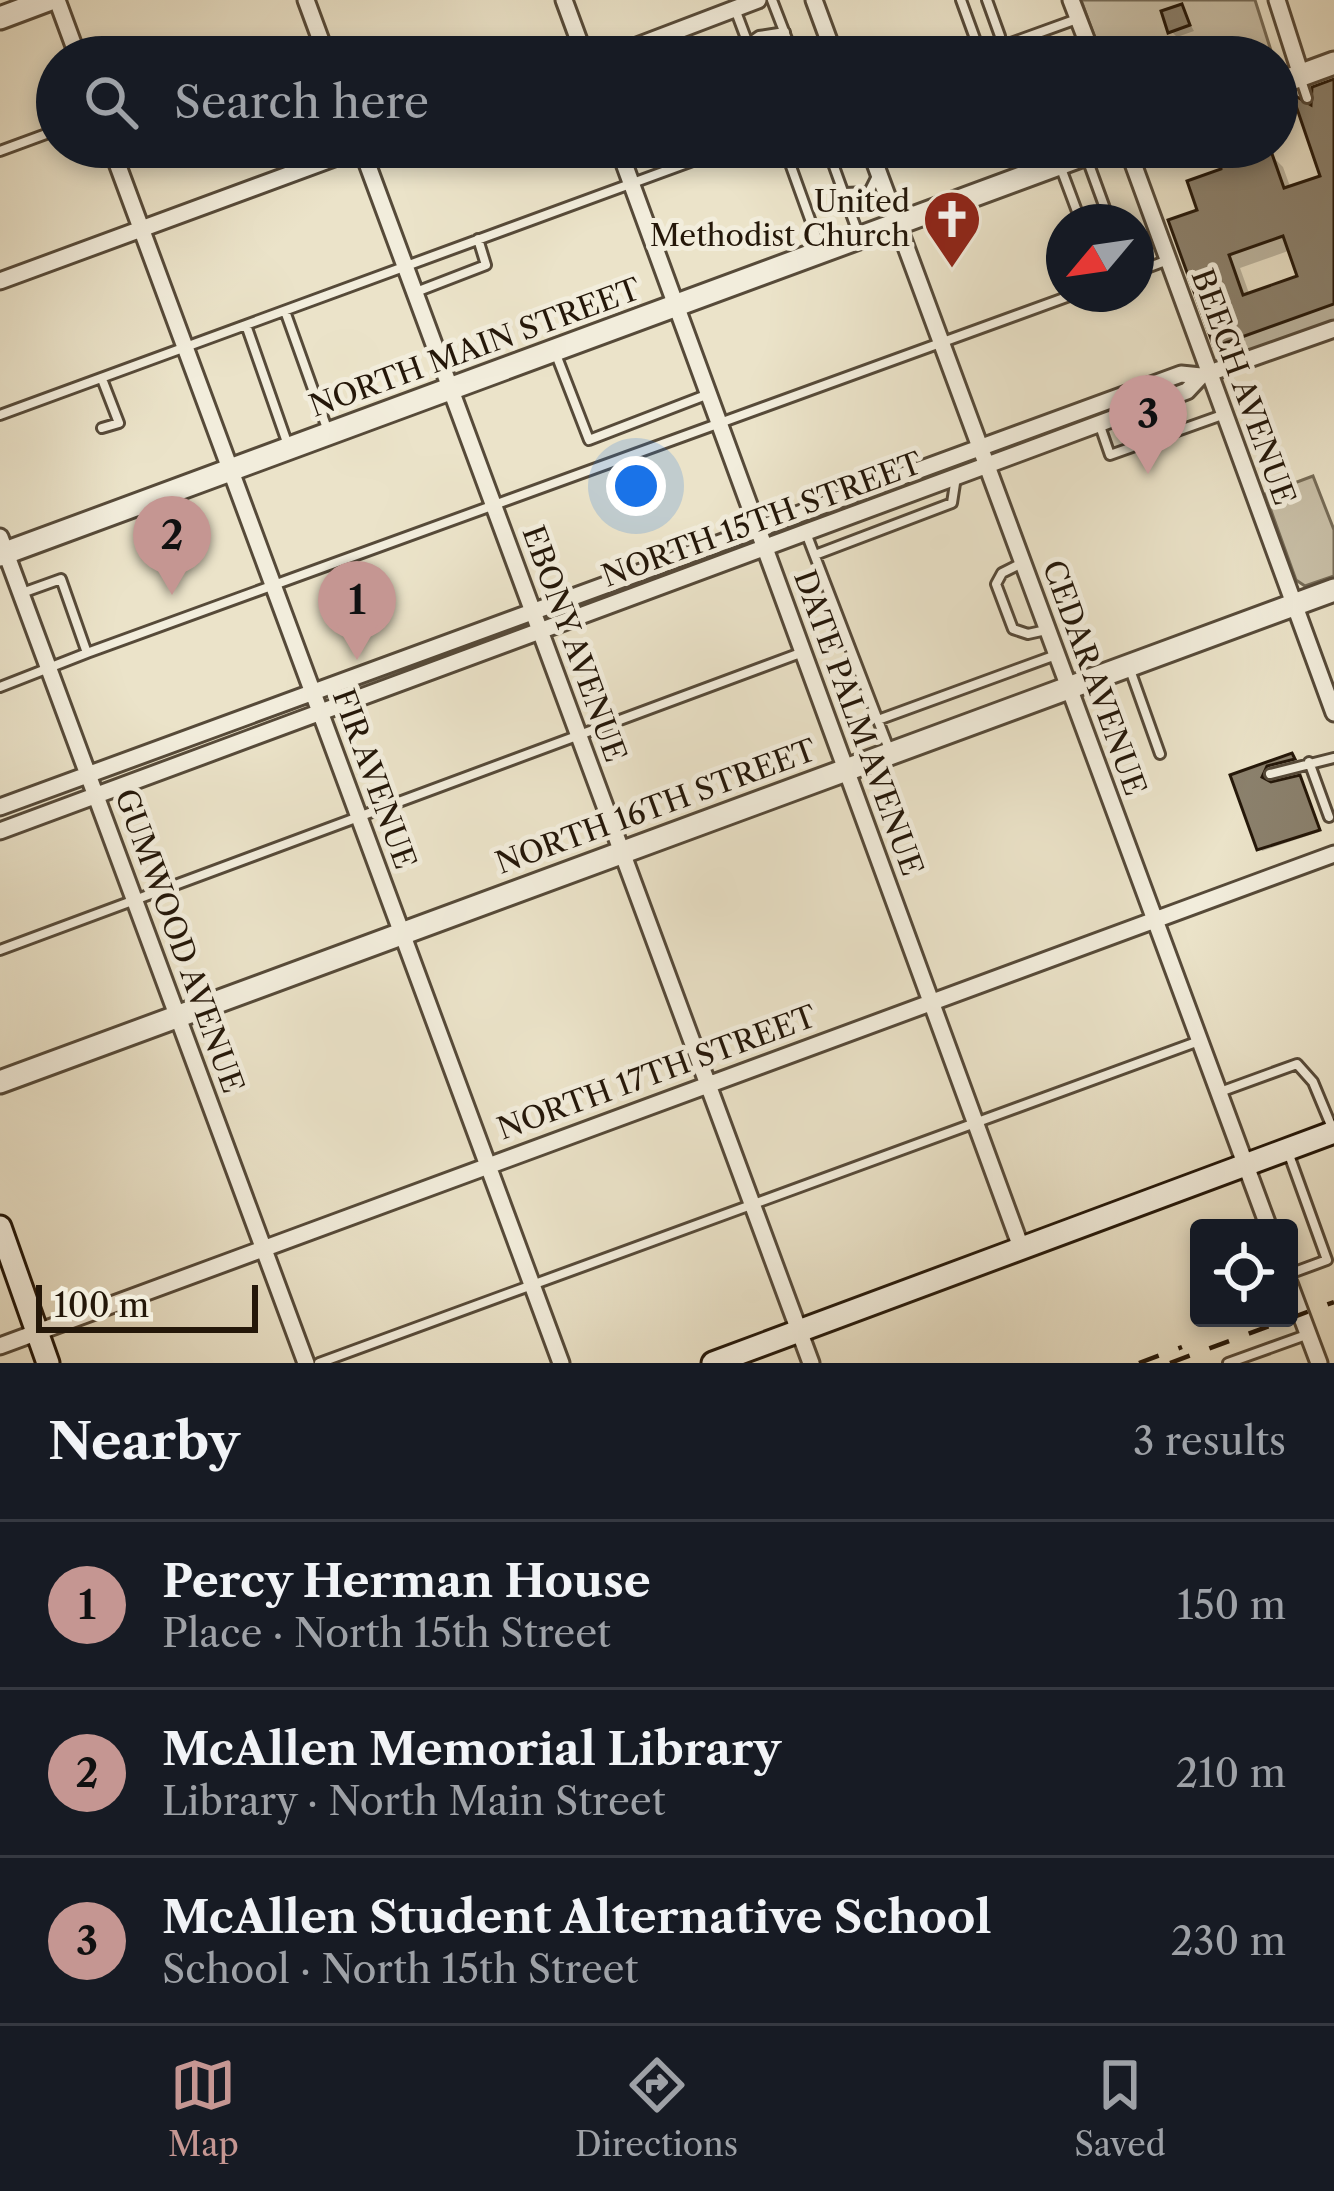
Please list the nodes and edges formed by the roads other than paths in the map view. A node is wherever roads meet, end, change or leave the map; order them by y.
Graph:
1 (52, 0) edge
2 (306, 0) edge
3 (564, 0) edge
4 (758, 0) edge
5 (772, 0) edge
6 (814, 0) edge
7 (961, 0) edge
8 (987, 0) edge
9 (1071, 0) edge
10 (1277, 0) edge
11 (735, 9) junction
12 (0, 18) edge
13 (1078, 18) junction
14 (785, 32) junction
15 (68, 36) edge
16 (319, 36) edge
17 (577, 36) edge
18 (664, 36) edge
19 (746, 36) edge
20 (758, 36) edge
21 (786, 36) edge
22 (827, 36) edge
23 (974, 36) edge
24 (1000, 36) dead end
25 (1029, 36) edge
26 (1085, 36) edge
27 (1284, 36) edge
28 (1333, 68) edge
29 (1298, 77) edge
30 (1298, 86) edge
31 (1307, 98) dead end
32 (36, 138) edge
33 (0, 151) edge
34 (119, 168) edge
35 (306, 168) edge
36 (369, 168) edge
37 (626, 168) edge
38 (675, 168) edge
39 (792, 168) edge
40 (834, 168) edge
41 (876, 168) edge
42 (1026, 168) edge
43 (1061, 168) edge
44 (1098, 168) edge
45 (1135, 168) edge
46 (878, 173) junction
47 (632, 184) junction
48 (843, 193) junction
49 (1075, 204) edge
50 (1105, 204) edge
51 (897, 224) junction
52 (142, 229) junction
53 (860, 238) junction
54 (478, 239) junction
55 (821, 250) junction
56 (1169, 260) junction
57 (1154, 265) edge
58 (404, 266) junction
59 (0, 281) edge
60 (414, 293) junction
61 (1046, 304) edge
62 (676, 305) junction
63 (284, 311) junction
64 (246, 325) junction
65 (1334, 329) edge
66 (941, 342) junction
67 (187, 348) junction
68 (554, 351) junction
69 (1206, 375) junction
70 (102, 379) junction
71 (450, 389) junction
72 (709, 394) junction
73 (1225, 414) junction
74 (0, 415) edge
75 (719, 424) junction
76 (1099, 424) junction
77 (102, 428) dead end
78 (328, 434) junction
79 (289, 448) junction
80 (980, 448) junction
81 (987, 466) junction
82 (230, 470) junction
83 (956, 477) junction
84 (494, 508) junction
85 (758, 529) junction
86 (805, 532) junction
87 (765, 546) junction
88 (2, 548) edge
89 (815, 555) junction
90 (1022, 562) junction
91 (273, 584) junction
92 (1334, 590) edge
93 (21, 593) junction
94 (1292, 604) junction
95 (533, 612) junction
96 (1047, 629) junction
97 (541, 631) junction
98 (803, 652) junction
99 (87, 653) junction
100 (1056, 655) junction
101 (1128, 666) junction
102 (49, 670) junction
103 (0, 687) edge
104 (1069, 688) junction
105 (314, 694) junction
106 (1332, 703) edge
107 (321, 714) junction
108 (878, 720) junction
109 (579, 735) junction
110 (890, 752) junction
111 (1160, 754) dead end
112 (1334, 758) edge
113 (1308, 761) junction
114 (846, 768) junction
115 (1270, 774) dead end
116 (90, 776) junction
117 (98, 797) junction
118 (0, 807) edge
119 (1329, 817) dead end
120 (360, 820) junction
121 (0, 831) edge
122 (621, 850) junction
123 (1334, 854) edge
124 (135, 901) junction
125 (1155, 920) junction
126 (402, 933) junction
127 (0, 950) edge
128 (931, 1001) junction
129 (178, 1016) junction
130 (1199, 1041) junction
131 (0, 1082) edge
132 (707, 1083) junction
133 (1219, 1093) junction
134 (976, 1123) junction
135 (1334, 1132) edge
136 (1287, 1148) junction
137 (1245, 1163) junction
138 (488, 1164) junction
139 (752, 1204) junction
140 (1266, 1219) edge
141 (0, 1228) edge
142 (1022, 1250) junction
143 (265, 1252) junction
144 (1298, 1274) edge
145 (531, 1284) junction
146 (1298, 1305) edge
147 (800, 1332) junction
148 (37, 1333) junction
149 (1308, 1334) junction
150 (0, 1346) edge
151 (48, 1363) edge
152 (306, 1363) edge
153 (319, 1363) edge
154 (561, 1363) edge
155 (713, 1363) edge
156 (811, 1363) edge
157 (1228, 1363) edge
158 (1319, 1363) edge

1 - 12 street
1 - 15 street
2 - 16 street
3 - 17 street
4 - 11 street
5 - 14 lane
6 - 22 street
7 - 23 lane
8 - 24 lane
9 - 13 street
10 - 27 street
11 - 18 street
11 - 19 lane
13 - 25 lane
13 - 26 street
14 - 20 lane
14 - 21 lane
28 - 29 street
30 - 31 lane
32 - 33 lane
34 - 52 street, FIR AVENUE
35 - 52 street
36 - 58 street, EBONY AVENUE
37 - 47 street, DATE PALM AVENUE
38 - 47 lane
39 - 55 lane
40 - 48 lane
41 - 46 street, CEDAR AVENUE
42 - 51 street, NORTH MAIN STREET
43 - 49 lane
44 - 50 lane
45 - 56 street, BEECH AVENUE
46 - 48 lane
46 - 51 street, CEDAR AVENUE
47 - 54 lane
47 - 62 street, DATE PALM AVENUE
48 - 53 lane
51 - 53 street, NORTH MAIN STREET
51 - 66 street, CEDAR AVENUE
52 - 59 street
52 - 67 street, FIR AVENUE
53 - 55 street, NORTH MAIN STREET
54 - 58 lane
54 - 60 lane
55 - 62 street, NORTH MAIN STREET
56 - 57 lane
56 - 69 street, BEECH AVENUE
58 - 60 street, EBONY AVENUE
58 - 63 lane
60 - 71 street, EBONY AVENUE
61 - 66 lane
62 - 68 street, NORTH MAIN STREET
62 - 72 street, DATE PALM AVENUE
63 - 64 lane
63 - 78 lane
64 - 67 lane
64 - 79 lane
65 - 69 street, NORTH 15TH STREET
66 - 75 lane
66 - 80 street, CEDAR AVENUE
67 - 70 lane
67 - 82 street, FIR AVENUE
68 - 71 street, NORTH MAIN STREET
68 - 72 lane
69 - 73 street, BEECH AVENUE
69 - 76 street, NORTH 15TH STREET
69 - 80 street, NORTH 15TH STREET
70 - 74 lane
70 - 77 lane
71 - 78 street, NORTH MAIN STREET
71 - 84 street, EBONY AVENUE
72 - 75 street, DATE PALM AVENUE
73 - 76 lane
73 - 94 street, BEECH AVENUE
75 - 84 lane
75 - 85 street, DATE PALM AVENUE
76 - 81 street, NORTH 15TH STREET
78 - 79 street, NORTH MAIN STREET
79 - 82 street, NORTH MAIN STREET
80 - 81 street, CEDAR AVENUE
80 - 85 street, NORTH 15TH STREET
81 - 83 street, NORTH 15TH STREET
81 - 90 street, CEDAR AVENUE
82 - 88 street, NORTH MAIN STREET
82 - 91 street, FIR AVENUE
83 - 86 street, NORTH 15TH STREET
83 - 89 lane
84 - 91 lane
84 - 95 street, EBONY AVENUE
85 - 87 street, DATE PALM AVENUE
85 - 95 street, NORTH 15TH STREET
86 - 87 street, NORTH 15TH STREET
86 - 89 lane
87 - 97 street, NORTH 15TH STREET
87 - 98 street, DATE PALM AVENUE
88 - 93 street, GUMWOOD AVENUE
89 - 108 lane
90 - 96 street, CEDAR AVENUE
90 - 96 lane
91 - 99 lane
91 - 105 street, FIR AVENUE
92 - 94 street, NORTH 16TH STREET
93 - 99 lane
93 - 102 street, GUMWOOD AVENUE
94 - 101 street, NORTH 16TH STREET
94 - 106 street, BEECH AVENUE
95 - 97 street, EBONY AVENUE
95 - 105 street, NORTH 15TH STREET
96 - 100 street, CEDAR AVENUE
97 - 107 street, NORTH 15TH STREET
97 - 109 street, EBONY AVENUE
98 - 109 lane
98 - 114 street, DATE PALM AVENUE
99 - 102 lane
100 - 104 street, CEDAR AVENUE
100 - 108 lane
101 - 104 street, NORTH 16TH STREET
101 - 111 lane
102 - 103 lane
102 - 116 street, GUMWOOD AVENUE
104 - 110 street, NORTH 16TH STREET
104 - 125 street, CEDAR AVENUE
105 - 107 street, FIR AVENUE
105 - 116 street, NORTH 15TH STREET
107 - 117 street, NORTH 15TH STREET
107 - 120 street, FIR AVENUE
108 - 110 lane
109 - 120 lane
109 - 122 street, EBONY AVENUE
110 - 114 street, NORTH 16TH STREET
112 - 113 lane
113 - 115 lane
113 - 119 lane
114 - 122 street, NORTH 16TH STREET
114 - 128 street, DATE PALM AVENUE
116 - 117 street, GUMWOOD AVENUE
116 - 118 street, NORTH 15TH STREET
117 - 121 street, NORTH 15TH STREET
117 - 124 street, GUMWOOD AVENUE
120 - 124 lane
120 - 126 street, FIR AVENUE
122 - 126 street, NORTH 16TH STREET
122 - 132 street, EBONY AVENUE
123 - 125 street, NORTH 17TH STREET
124 - 127 lane
124 - 129 street, GUMWOOD AVENUE
125 - 128 street, NORTH 17TH STREET
125 - 130 street, CEDAR AVENUE
126 - 129 street, NORTH 16TH STREET
126 - 138 street, FIR AVENUE
128 - 132 street, NORTH 17TH STREET
128 - 134 street, DATE PALM AVENUE
129 - 131 street, NORTH 16TH STREET
129 - 143 street, GUMWOOD AVENUE
130 - 133 street, CEDAR AVENUE
130 - 134 lane
132 - 138 street, NORTH 17TH STREET
132 - 139 street, EBONY AVENUE
133 - 135 lane
133 - 137 street, CEDAR AVENUE
134 - 139 lane
134 - 142 street, DATE PALM AVENUE
135 - 136 street
136 - 137 street
136 - 144 lane
137 - 140 street, CEDAR AVENUE
137 - 142 street
138 - 143 street, NORTH 17TH STREET
138 - 145 street, FIR AVENUE
139 - 145 lane
139 - 147 street, EBONY AVENUE
141 - 148 street
142 - 147 street
143 - 148 street, NORTH 17TH STREET
143 - 152 street, GUMWOOD AVENUE
145 - 153 lane
145 - 154 street, FIR AVENUE
146 - 149 street
147 - 155 street
147 - 156 street, EBONY AVENUE
148 - 150 street, NORTH 17TH STREET
148 - 151 street
149 - 157 lane
149 - 158 street

